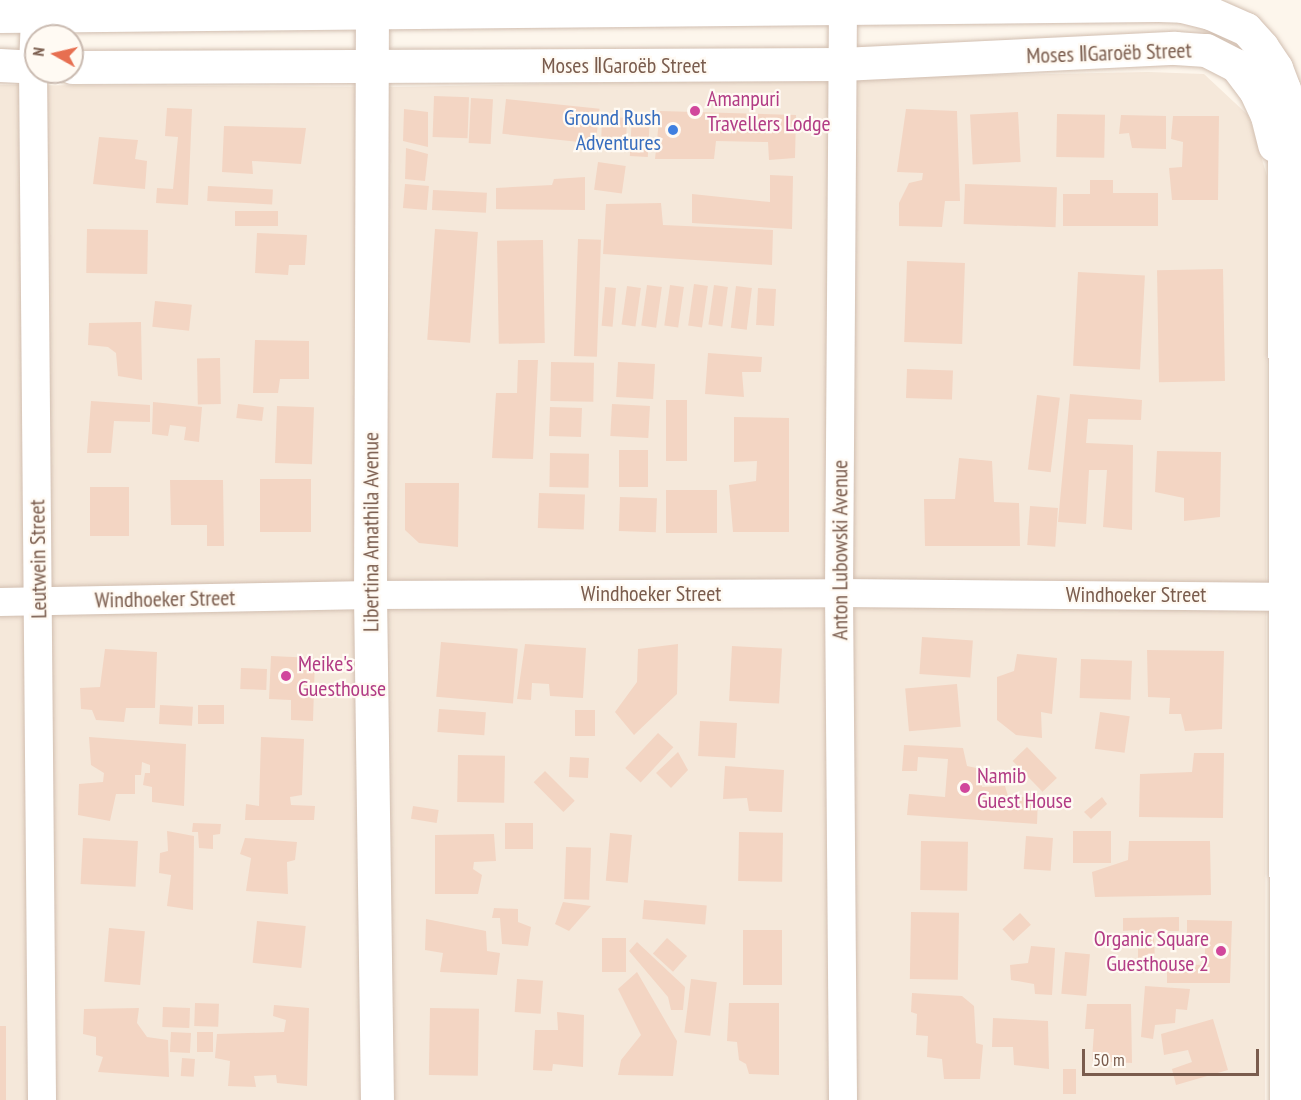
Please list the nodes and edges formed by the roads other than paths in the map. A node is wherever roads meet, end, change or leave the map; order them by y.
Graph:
1 (1157, 3) edge
2 (843, 5) edge
3 (372, 7) edge
4 (0, 16) edge
5 (35, 17) junction
6 (35, 24) edge
7 (842, 64) junction
8 (0, 65) edge
9 (24, 66) edge
10 (84, 67) edge
11 (373, 68) junction
12 (34, 84) edge
13 (1283, 188) junction
14 (839, 593) junction
15 (370, 595) junction
16 (1293, 597) edge
17 (39, 601) junction
18 (0, 602) edge
19 (42, 1100) edge
20 (377, 1100) edge
21 (843, 1100) edge
22 (1286, 1100) edge

1 - 2 main road, Moses ǁGaroëb Street
1 - 13 main road, Moses ǁGaroëb Street
2 - 3 main road, Moses ǁGaroëb Street
2 - 7 street, Anton Lubowski Avenue
3 - 5 main road, Moses ǁGaroëb Street
3 - 11 main road, Libertina Amathila Avenue
4 - 5 main road, Moses ǁGaroëb Street
5 - 6 street, Leutwein Street
7 - 11 main road, Moses ǁGaroëb Street
7 - 13 main road, Moses ǁGaroëb Street
7 - 14 street, Anton Lubowski Avenue
8 - 9 main road
10 - 11 main road, Moses ǁGaroëb Street
11 - 15 main road, Libertina Amathila Avenue
12 - 17 street, Leutwein Street
13 - 16 main road
14 - 15 street, Windhoeker Street
14 - 16 street, Windhoeker Street
14 - 21 street, Anton Lubowski Avenue
15 - 17 street, Windhoeker Street
15 - 20 main road, Libertina Amathila Avenue
16 - 22 main road
17 - 18 street, Windhoeker Street
17 - 19 street, Leutwein Street

